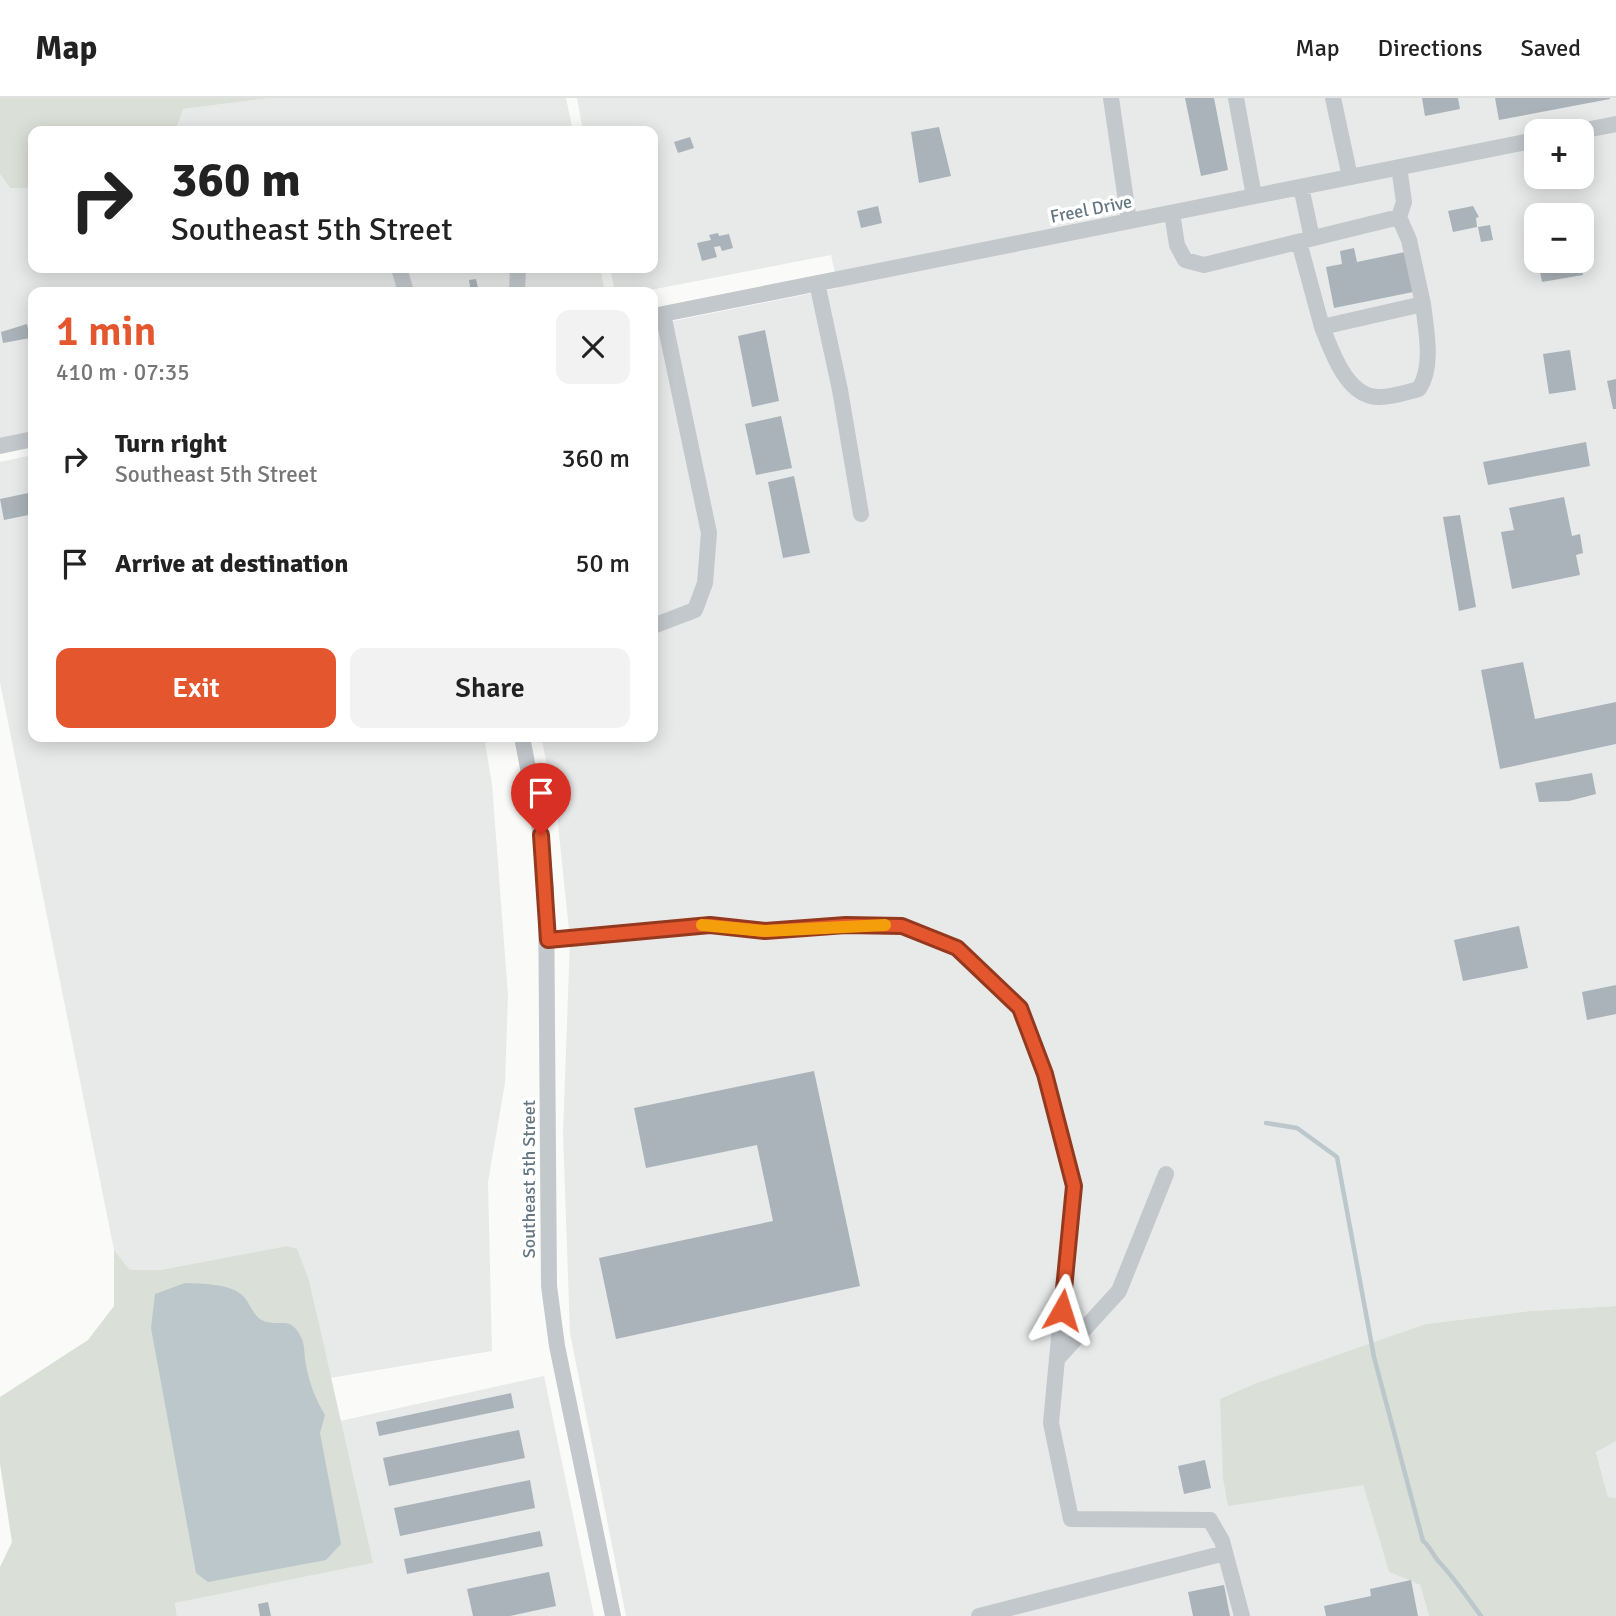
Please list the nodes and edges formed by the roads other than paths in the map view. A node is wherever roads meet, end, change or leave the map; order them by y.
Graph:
1 (1111, 98) edge
2 (1236, 98) edge
3 (1334, 98) edge
4 (1616, 124) edge
5 (1594, 128) edge
6 (1524, 142) edge
7 (1399, 167) junction
8 (1350, 177) junction
9 (1301, 187) junction
10 (1254, 196) junction
11 (1172, 213) junction
12 (1399, 217) junction
13 (1129, 221) junction
14 (1306, 240) junction
15 (817, 283) junction
16 (1423, 304) junction
17 (658, 315) edge
18 (1322, 327) junction
19 (28, 440) edge
20 (0, 446) edge
21 (861, 514) dead end
22 (658, 624) edge
23 (523, 742) edge
24 (548, 940) junction
25 (1166, 1174) dead end
26 (1057, 1359) junction
27 (1225, 1553) junction
28 (613, 1616) edge
29 (979, 1616) edge
30 (1242, 1616) edge

1 - 13 street
2 - 10 street
3 - 8 street
4 - 5 street
6 - 7 street, Freel Drive
7 - 8 street, Freel Drive
7 - 12 street
8 - 9 street, Freel Drive
9 - 10 street, Freel Drive
9 - 14 street
10 - 11 street, Freel Drive
11 - 13 street, Freel Drive
11 - 14 street
12 - 14 street
12 - 16 street
13 - 15 street, Freel Drive
14 - 18 street
15 - 17 street, Freel Drive
15 - 21 street
16 - 18 street
16 - 18 street
17 - 22 street
19 - 20 street
23 - 24 street, Southeast 5th Street
24 - 26 street
24 - 28 street, Southeast 5th Street
25 - 26 street
26 - 27 street
27 - 29 street
27 - 30 street

